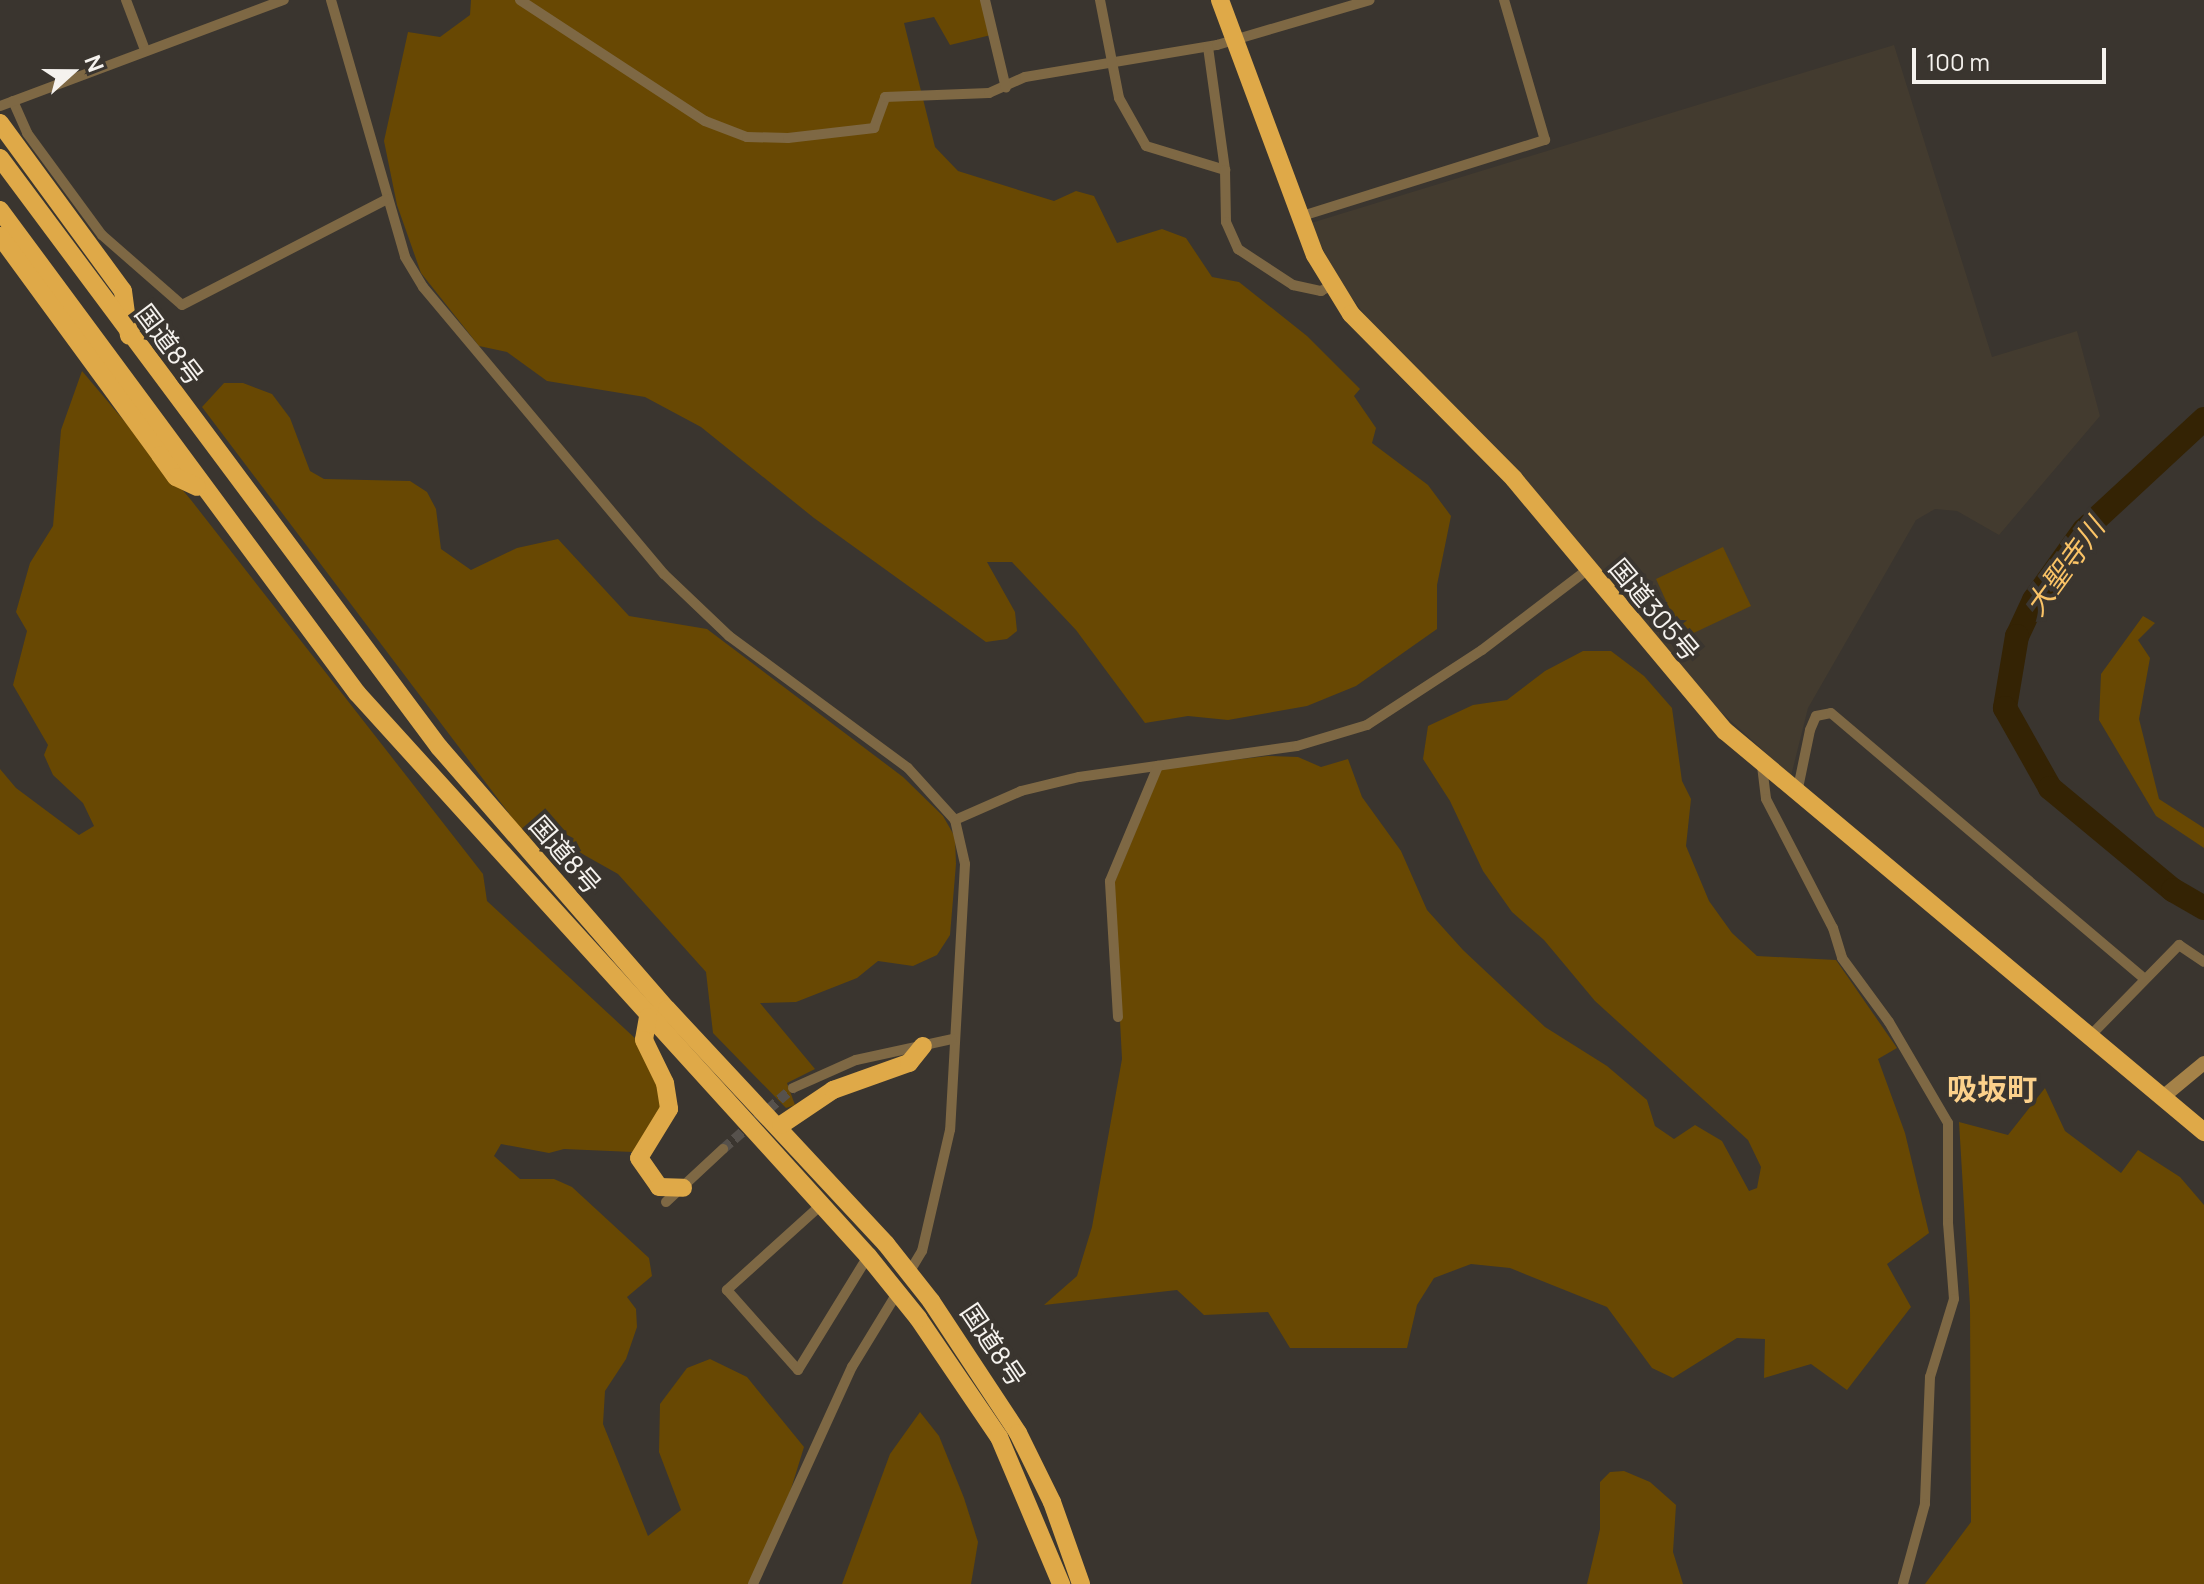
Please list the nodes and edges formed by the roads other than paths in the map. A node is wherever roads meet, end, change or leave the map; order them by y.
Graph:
1 (126, 0) edge
2 (284, 0) edge
3 (331, 0) edge
4 (520, 0) edge
5 (985, 0) edge
6 (1100, 0) edge
7 (1220, 0) edge
8 (1370, 0) edge
9 (1504, 0) edge
10 (1231, 40) junction
11 (1208, 47) junction
12 (145, 50) junction
13 (1109, 62) junction
14 (1006, 88) junction
15 (13, 101) junction
16 (0, 106) edge
17 (0, 123) edge
18 (0, 158) edge
19 (1225, 170) junction
20 (387, 199) junction
21 (0, 210) edge
22 (1299, 217) junction
23 (0, 236) edge
24 (1330, 286) junction
25 (129, 336) junction
26 (203, 490) junction
27 (1587, 570) junction
28 (1158, 766) junction
29 (1762, 766) junction
30 (1796, 794) junction
31 (955, 820) junction
32 (2204, 962) edge
33 (2144, 978) junction
34 (648, 1017) junction
35 (1118, 1017) dead end
36 (2089, 1037) junction
37 (952, 1039) junction
38 (923, 1046) junction
39 (2204, 1063) edge
40 (793, 1088) tunnel mouth
41 (2164, 1096) junction
42 (781, 1125) junction
43 (2204, 1132) edge
44 (723, 1149) tunnel mouth
45 (683, 1188) junction
46 (666, 1202) dead end
47 (821, 1205) junction
48 (868, 1256) junction
49 (753, 1584) edge
50 (1061, 1584) edge
51 (1081, 1584) edge
52 (1903, 1584) edge

1 - 12 street
2 - 12 street
3 - 20 street
4 - 14 street
5 - 14 street
6 - 13 street
7 - 10 highway, 国道305号
8 - 10 street
9 - 22 street
10 - 11 street
10 - 22 highway, 国道305号
11 - 13 street
11 - 19 street
12 - 15 street
13 - 14 street
13 - 19 street
15 - 16 street
15 - 20 street
17 - 25 highway
18 - 25 highway, 国道8号
19 - 24 street
20 - 31 street
21 - 26 highway, 国道8号
22 - 24 highway, 国道305号
23 - 26 highway
24 - 27 highway, 国道305号
25 - 42 highway, 国道8号
26 - 34 highway, 国道8号
27 - 28 street
27 - 29 highway, 国道305号
28 - 31 street
28 - 35 street
29 - 30 highway, 国道305号
29 - 52 street
30 - 33 street
30 - 36 highway, 国道305号
31 - 37 street
32 - 33 street
33 - 36 street
34 - 45 highway
34 - 47 highway, 国道8号
36 - 41 highway, 国道305号
37 - 38 street
37 - 49 street
38 - 40 street
38 - 42 highway
39 - 41 street
41 - 43 highway, 国道305号
42 - 51 highway, 国道8号, bridge
44 - 45 street
45 - 46 street
47 - 48 highway, 国道8号
47 - 48 street
48 - 50 highway, 国道8号, bridge

